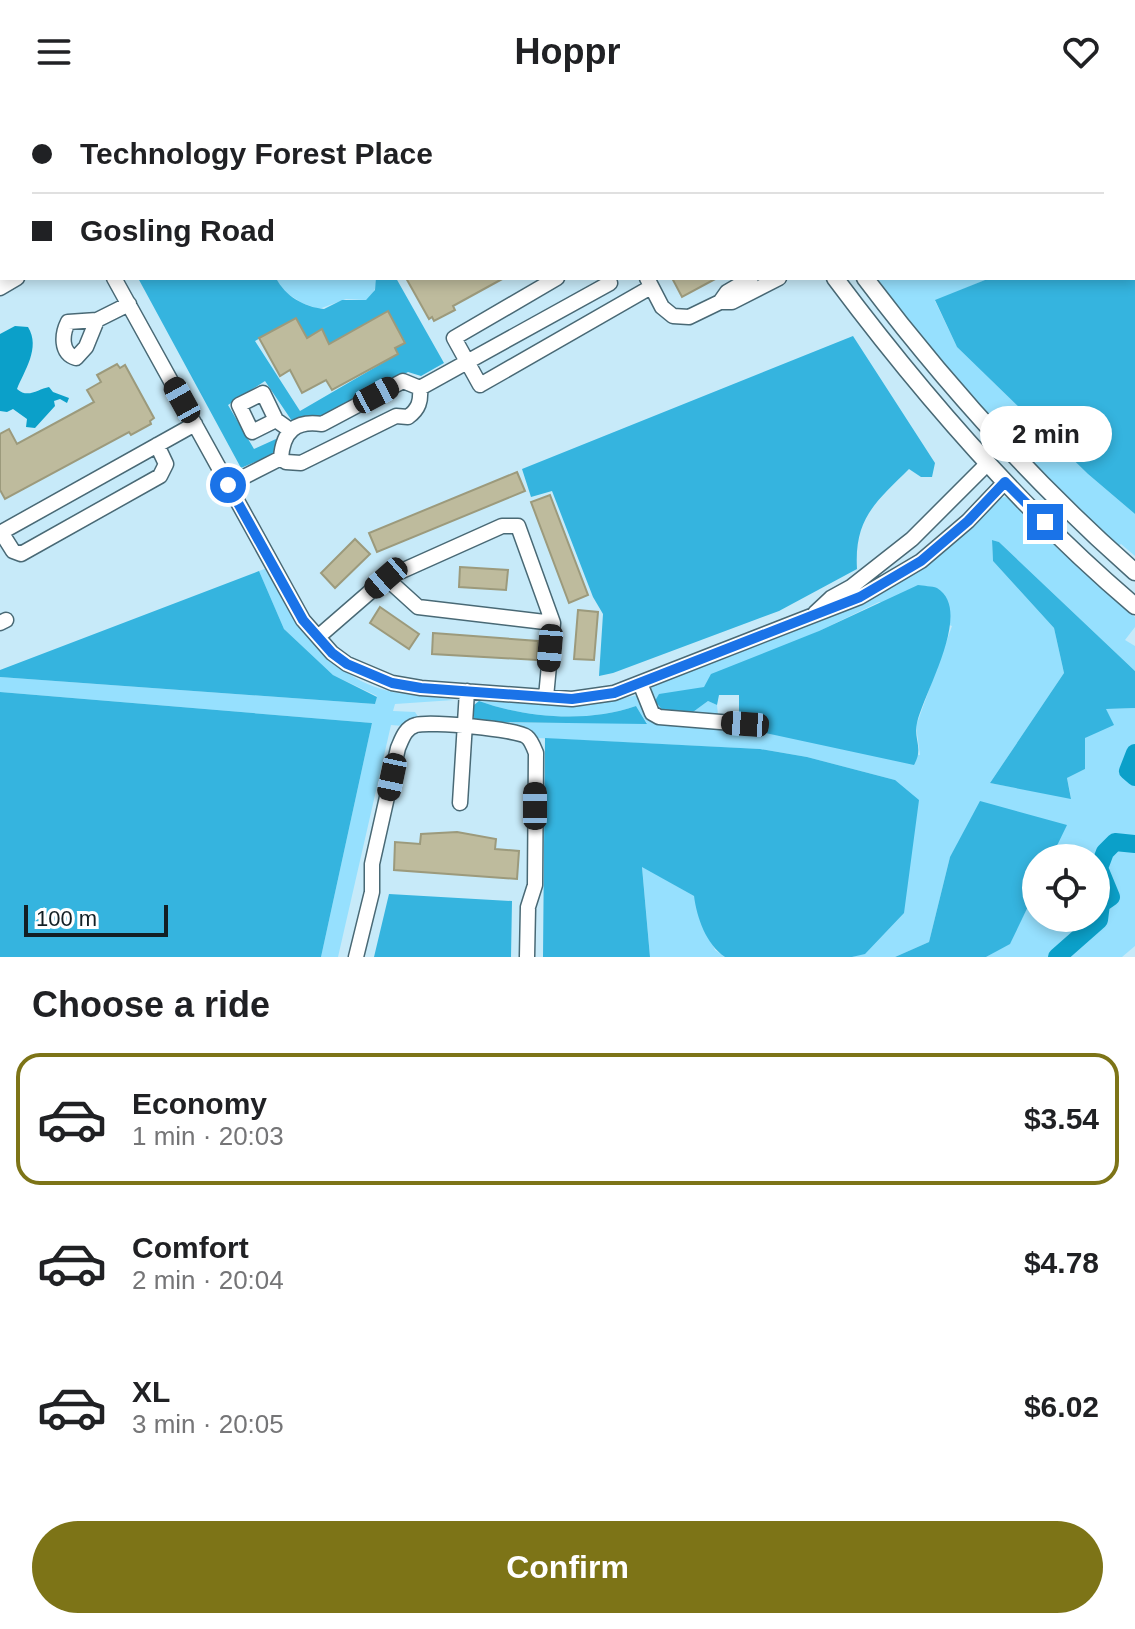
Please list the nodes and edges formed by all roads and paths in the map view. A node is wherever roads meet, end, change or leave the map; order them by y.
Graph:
1 (115, 280) edge
2 (554, 280) edge
3 (609, 280) edge
4 (748, 280) edge
5 (775, 280) edge
6 (836, 280) edge
7 (867, 280) edge
8 (649, 283) edge
9 (720, 302) junction
10 (621, 303) junction
11 (129, 304) junction
12 (97, 320) dead end
13 (467, 360) junction
14 (420, 388) junction
15 (276, 420) dead end
16 (195, 424) junction
17 (290, 430) junction
18 (157, 445) junction
19 (281, 458) junction
20 (987, 464) junction
21 (1005, 482) junction
22 (228, 485) junction
23 (1, 532) edge
24 (1135, 572) edge
25 (386, 578) junction
26 (1135, 606) edge
27 (815, 613) junction
28 (553, 623) junction
29 (318, 637) junction
30 (640, 683) junction
31 (467, 691) junction
32 (546, 697) junction
33 (745, 724) dead end
34 (464, 727) junction
35 (460, 803) dead end
36 (356, 957) edge
37 (527, 957) edge

1 - 11 street
2 - 13 street
3 - 10 street
3 - 13 street
4 - 9 street
5 - 9 street
6 - 20 main road
7 - 24 main road
8 - 9 street
8 - 10 street
10 - 13 street
11 - 12 street
11 - 16 street
13 - 14 street
14 - 17 street
14 - 19 street
15 - 17 street
16 - 18 street
16 - 22 street
17 - 19 street
18 - 23 street
18 - 23 street
19 - 22 street
20 - 21 main road
20 - 27 street
21 - 26 main road
21 - 27 street
22 - 29 street
25 - 28 street
25 - 28 street
25 - 29 street
27 - 30 street
28 - 32 street
29 - 31 street
30 - 32 street
30 - 33 street
31 - 32 street
31 - 34 street
34 - 35 street
34 - 36 street
34 - 37 street

